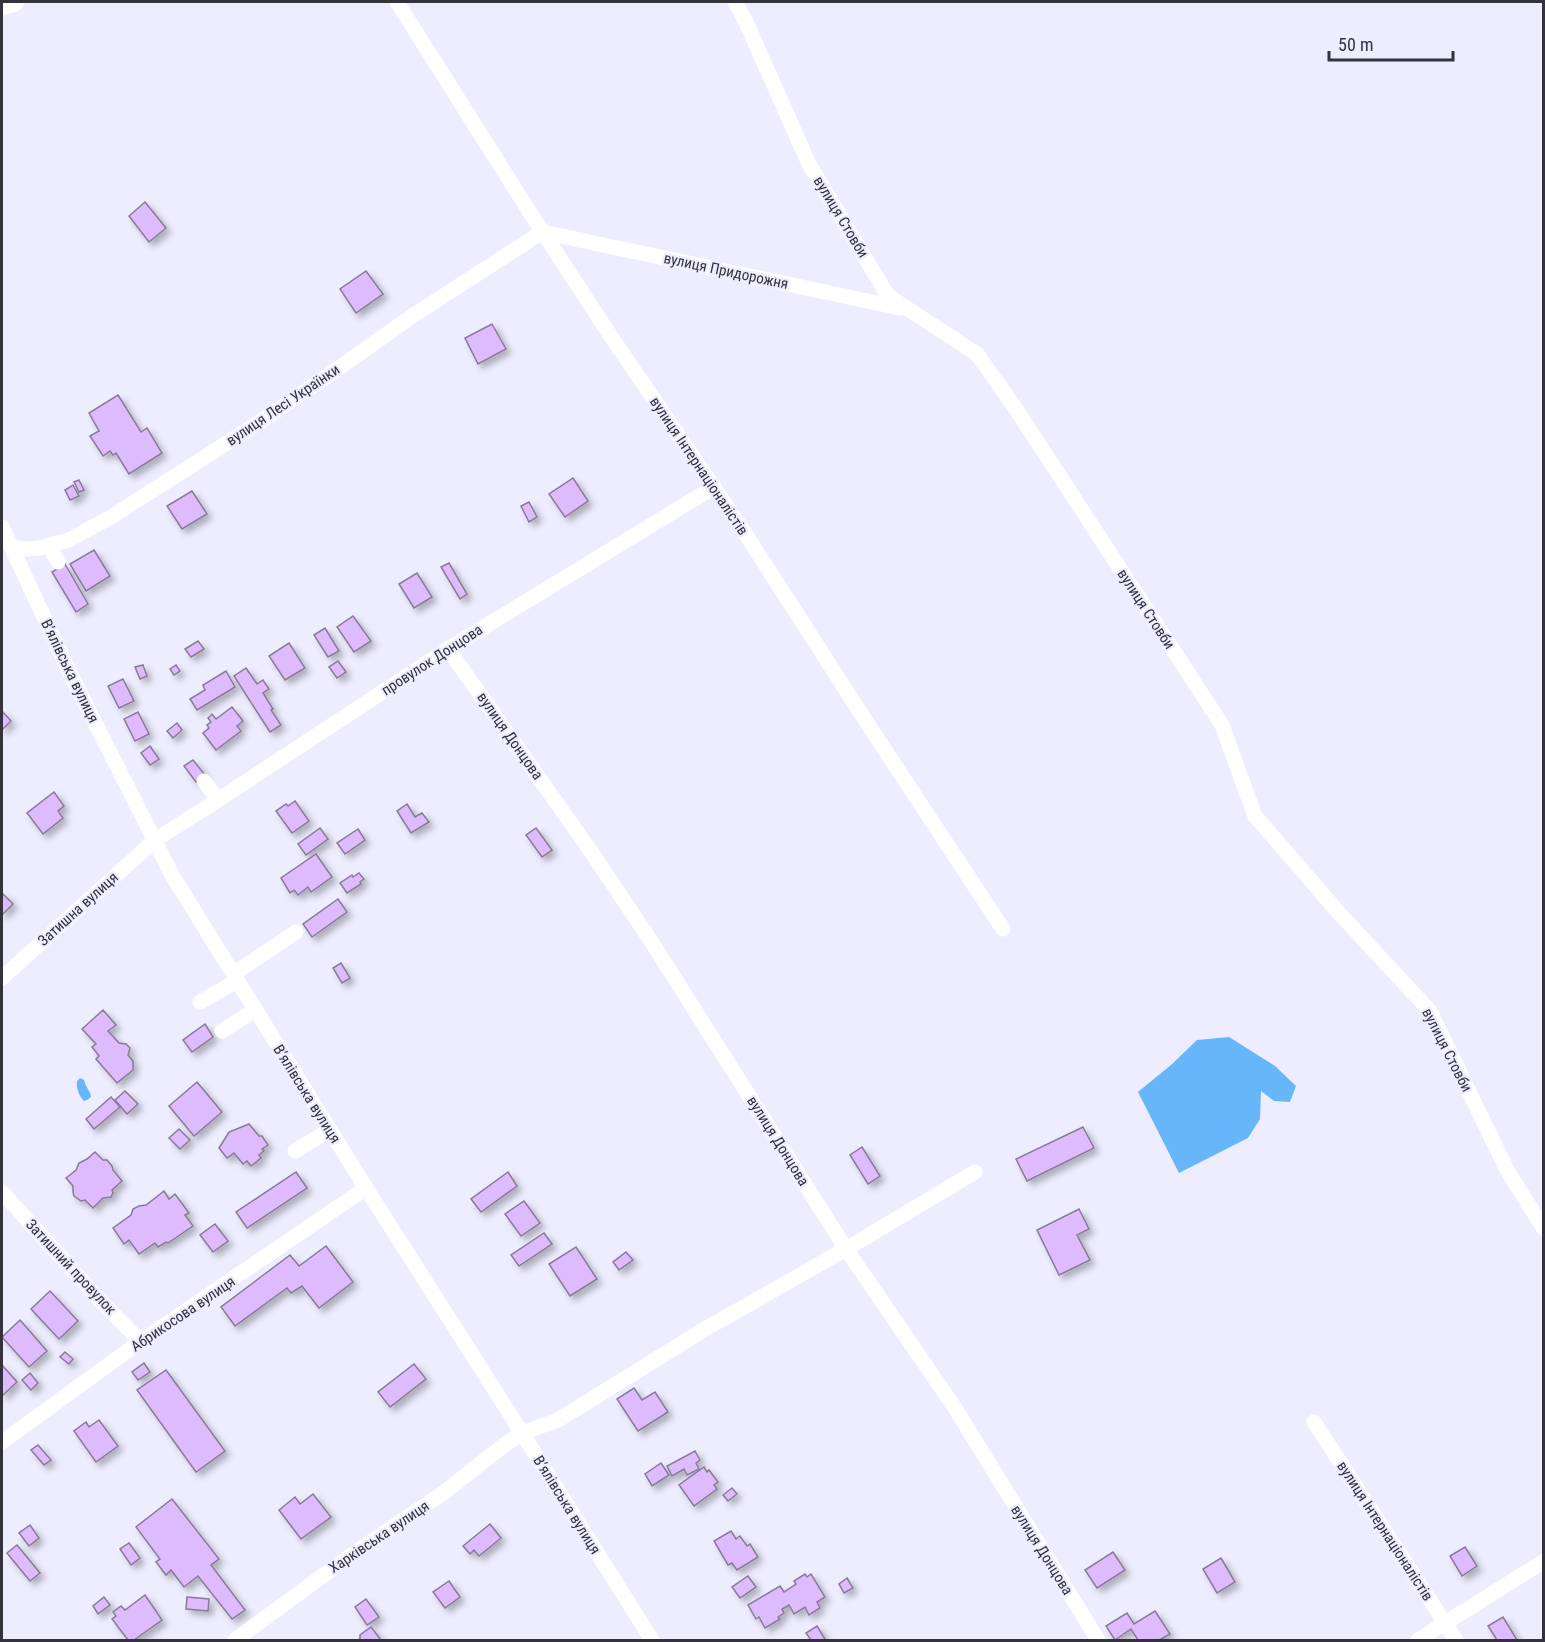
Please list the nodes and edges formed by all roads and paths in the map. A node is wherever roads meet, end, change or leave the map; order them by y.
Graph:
1 (14, 2) edge
2 (397, 2) edge
3 (735, 2) edge
4 (2, 5) edge
5 (542, 232) junction
6 (910, 310) junction
7 (714, 487) junction
8 (2, 527) edge
9 (48, 545) junction
10 (8, 553) edge
11 (58, 562) dead end
12 (448, 649) junction
13 (204, 782) dead end
14 (218, 800) junction
15 (154, 840) junction
16 (1003, 929) dead end
17 (296, 933) dead end
18 (235, 977) junction
19 (2, 978) edge
20 (200, 1002) dead end
21 (255, 1010) junction
22 (222, 1031) dead end
23 (330, 1130) junction
24 (295, 1151) dead end
25 (975, 1172) dead end
26 (366, 1188) junction
27 (2, 1192) edge
28 (1544, 1229) edge
29 (846, 1249) junction
30 (141, 1342) junction
31 (1314, 1422) dead end
32 (522, 1433) junction
33 (2, 1442) edge
34 (1544, 1561) edge
35 (1445, 1623) junction
36 (235, 1641) edge
37 (652, 1641) edge
38 (1098, 1641) edge
39 (1418, 1641) edge
40 (1456, 1641) edge

1 - 4 street
2 - 5 street, вулиця Інтернаціоналістів
3 - 6 street, вулиця Стовби
5 - 6 street, вулиця Придорожня
5 - 7 street, вулиця Інтернаціоналістів
5 - 9 street, вулиця Лесі Українки
6 - 28 street, вулиця Стовби
7 - 12 street, провулок Донцова
7 - 16 street, вулиця Інтернаціоналістів
8 - 10 street, В’ялівська вулиця
9 - 10 street, вулиця Лесі Українки
9 - 11 street
10 - 15 street, В’ялівська вулиця
12 - 14 street, провулок Донцова
12 - 29 street, вулиця Донцова
13 - 14 street
14 - 15 street, провулок Донцова
15 - 18 street, В’ялівська вулиця
15 - 19 street, Затишна вулиця
17 - 18 street
18 - 20 street
18 - 21 street, В’ялівська вулиця
21 - 22 street
21 - 23 street, В’ялівська вулиця
23 - 24 street
23 - 26 street, В’ялівська вулиця
25 - 29 street, Харківська вулиця
26 - 30 street, Абрикосова вулиця
26 - 32 street, В’ялівська вулиця
27 - 30 street, Затишний провулок
29 - 32 street, Харківська вулиця
29 - 38 street, вулиця Донцова
30 - 33 street, Абрикосова вулиця
31 - 35 street, вулиця Інтернаціоналістів
32 - 36 street, Харківська вулиця
32 - 37 street, В’ялівська вулиця
34 - 35 street
35 - 39 street
35 - 40 street, вулиця Інтернаціоналістів

